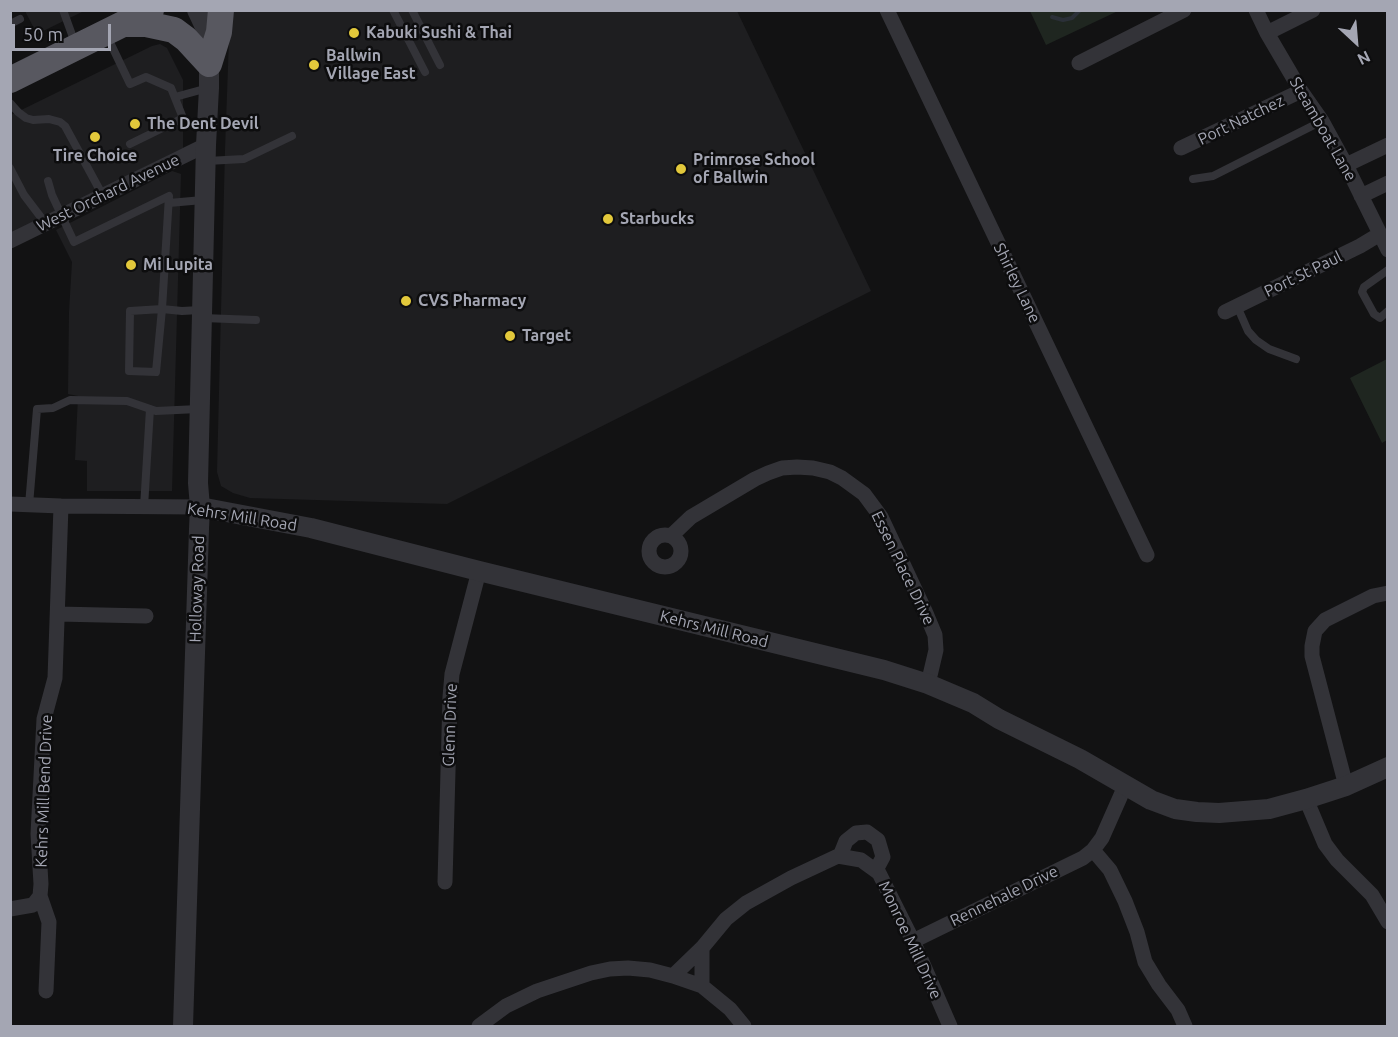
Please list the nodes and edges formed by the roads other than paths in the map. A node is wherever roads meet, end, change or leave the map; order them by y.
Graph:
1 (63, 10) edge
2 (151, 10) edge
3 (197, 10) edge
4 (221, 10) edge
5 (393, 10) edge
6 (412, 10) edge
7 (887, 10) edge
8 (1184, 10) edge
9 (1256, 10) edge
10 (1313, 10) edge
11 (20, 19) dead end
12 (10, 24) edge
13 (114, 29) junction
14 (1267, 33) junction
15 (76, 47) junction
16 (1079, 63) dead end
17 (440, 65) dead end
18 (424, 72) dead end
19 (209, 76) junction
20 (10, 80) edge
21 (1301, 91) junction
22 (175, 97) junction
23 (10, 103) edge
24 (1322, 122) junction
25 (292, 136) dead end
26 (130, 144) dead end
27 (1388, 145) edge
28 (1181, 148) dead end
29 (206, 153) junction
30 (1346, 165) junction
31 (10, 168) edge
32 (1193, 179) dead end
33 (48, 181) dead end
34 (1388, 183) edge
35 (103, 196) junction
36 (1361, 196) junction
37 (205, 200) junction
38 (169, 203) junction
39 (62, 216) junction
40 (46, 224) junction
41 (1380, 234) junction
42 (10, 241) edge
43 (1388, 250) edge
44 (1388, 270) edge
45 (162, 309) junction
46 (1231, 309) joint
47 (1388, 311) edge
48 (202, 314) junction
49 (256, 320) dead end
50 (1296, 359) dead end
51 (150, 409) junction
52 (199, 409) junction
53 (10, 504) edge
54 (29, 505) junction
55 (61, 506) junction
56 (144, 507) junction
57 (200, 507) junction
58 (671, 536) dead end
59 (1147, 555) dead end
60 (479, 571) junction
61 (1388, 593) edge
62 (58, 614) junction
63 (146, 616) dead end
64 (928, 684) junction
65 (1388, 768) edge
66 (1125, 786) junction
67 (1346, 786) junction
68 (1306, 799) junction
69 (1093, 850) junction
70 (840, 856) junction
71 (876, 870) junction
72 (445, 882) dead end
73 (40, 896) junction
74 (10, 909) edge
75 (1388, 922) edge
76 (913, 940) junction
77 (702, 948) junction
78 (673, 976) junction
79 (702, 986) junction
80 (46, 991) dead end
81 (183, 1026) edge
82 (479, 1026) edge
83 (744, 1026) edge
84 (950, 1026) edge
85 (1185, 1026) edge

1 - 15 lane
2 - 13 highway
3 - 19 street, Holloway Road
4 - 19 highway
5 - 18 lane
6 - 17 lane
7 - 59 street, Shirley Lane
8 - 16 street
9 - 14 street, Steamboat Lane
10 - 14 street
11 - 12 lane
13 - 15 highway
13 - 19 highway
13 - 22 lane
14 - 21 street, Steamboat Lane
15 - 20 highway
19 - 22 lane
19 - 29 street, Holloway Road
21 - 24 street, Steamboat Lane
21 - 28 street, Port Natchez
22 - 26 lane
23 - 35 lane
24 - 30 street, Steamboat Lane
24 - 32 lane
25 - 29 lane
27 - 30 street
29 - 35 street, West Orchard Avenue
29 - 37 street, Holloway Road
30 - 36 street, Steamboat Lane
31 - 40 lane
33 - 39 lane
34 - 36 street
35 - 39 street, West Orchard Avenue
36 - 41 street, Steamboat Lane
37 - 38 lane
37 - 48 street, Holloway Road
38 - 39 lane
38 - 45 lane
39 - 40 street, West Orchard Avenue
40 - 42 street, West Orchard Avenue
41 - 43 street, Steamboat Lane
41 - 46 street, Port St Paul
44 - 47 lane
45 - 45 lane
45 - 48 lane
46 - 50 lane
48 - 49 lane
48 - 52 street, Holloway Road
51 - 52 lane
51 - 54 lane
51 - 56 lane
52 - 57 street, Holloway Road
53 - 54 street, Kehrs Mill Road
54 - 55 street, Kehrs Mill Road
55 - 56 street, Kehrs Mill Road
55 - 62 street, Kehrs Mill Bend Drive
56 - 57 street, Kehrs Mill Road
57 - 60 street, Kehrs Mill Road
57 - 81 street, Holloway Road
58 - 64 street, Essen Place Drive
60 - 64 street, Kehrs Mill Road
60 - 72 street, Glenn Drive
61 - 67 street
62 - 63 street
62 - 73 street, Kehrs Mill Bend Drive
64 - 66 street, Kehrs Mill Road
65 - 67 street, Kehrs Mill Road
66 - 68 street, Kehrs Mill Road
66 - 69 street
67 - 68 street, Kehrs Mill Road
68 - 75 street
69 - 76 street, Rennehale Drive
69 - 85 street
70 - 71 street, Monroe Mill Drive
70 - 71 street
70 - 77 street
71 - 76 street, Monroe Mill Drive
73 - 74 street
73 - 80 street, Kehrs Mill Bend Drive
76 - 84 street, Monroe Mill Drive
77 - 78 street
77 - 79 street
78 - 79 street
78 - 82 street
79 - 83 street

